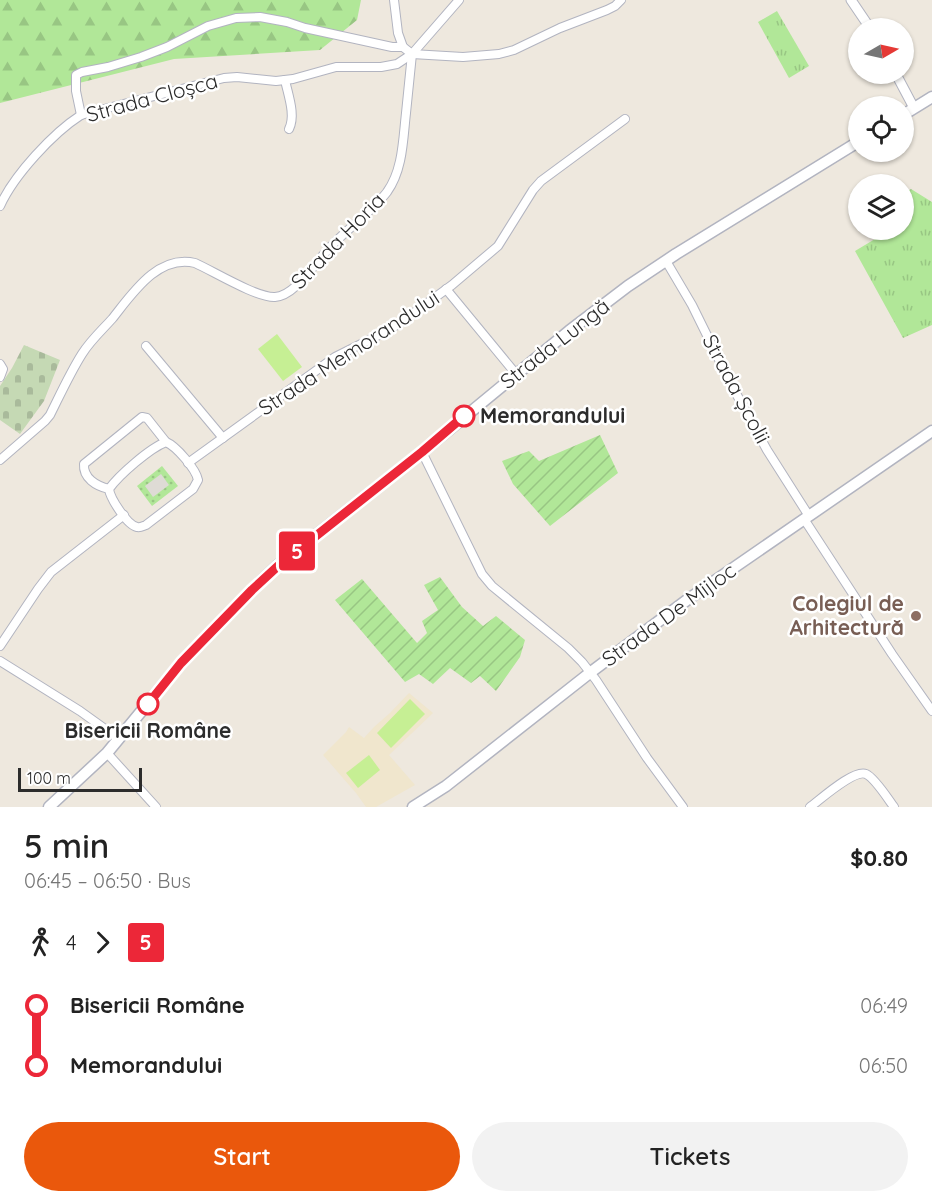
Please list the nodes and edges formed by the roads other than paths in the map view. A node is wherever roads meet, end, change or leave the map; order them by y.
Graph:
1 (394, 0) edge
2 (459, 0) edge
3 (621, 0) edge
4 (851, 0) edge
5 (863, 18) edge
6 (403, 47) junction
7 (412, 54) junction
8 (285, 80) junction
9 (932, 98) edge
10 (914, 108) edge
11 (81, 115) junction
12 (625, 119) dead end
13 (289, 129) dead end
14 (848, 148) edge
15 (0, 206) edge
16 (666, 261) junction
17 (446, 289) junction
18 (146, 346) dead end
19 (0, 364) edge
20 (516, 374) junction
21 (0, 377) edge
22 (932, 431) edge
23 (223, 438) junction
24 (166, 442) junction
25 (422, 452) junction
26 (0, 460) edge
27 (188, 463) junction
28 (109, 489) junction
29 (124, 515) junction
30 (807, 517) junction
31 (0, 646) edge
32 (0, 661) edge
33 (591, 672) junction
34 (932, 711) edge
35 (119, 740) junction
36 (107, 753) junction
37 (49, 807) edge
38 (156, 807) edge
39 (413, 807) edge
40 (683, 807) edge
41 (810, 807) edge
42 (894, 807) edge

1 - 6 street
2 - 7 street
3 - 7 street
4 - 5 street
6 - 7 street
6 - 11 street
7 - 8 street, Strada Cloșca
7 - 26 street, Strada Horia
8 - 11 street, Strada Cloșca
8 - 13 street
9 - 10 main road
11 - 15 street, Strada Cloșca
12 - 17 street, Strada Memorandului
14 - 16 main road, Strada Lungă
16 - 20 main road, Strada Lungă
16 - 30 street, Strada Școlii
17 - 20 street, Strada Memorandului
17 - 23 street, Strada Memorandului
18 - 23 street
19 - 21 street
20 - 25 main road, Strada Lungă
22 - 30 main road, Strada De Mijloc
23 - 27 street, Strada Memorandului
24 - 27 street
24 - 28 street
24 - 28 street
25 - 33 street
25 - 35 main road, Strada Lungă
27 - 29 street
28 - 29 street
29 - 31 street
30 - 33 main road, Strada De Mijloc
30 - 34 street, Strada Școlii
32 - 35 street
33 - 39 main road, Strada De Mijloc
33 - 40 street
35 - 36 main road, Strada Lungă
36 - 37 main road, Strada Lungă
36 - 38 street
41 - 42 street

